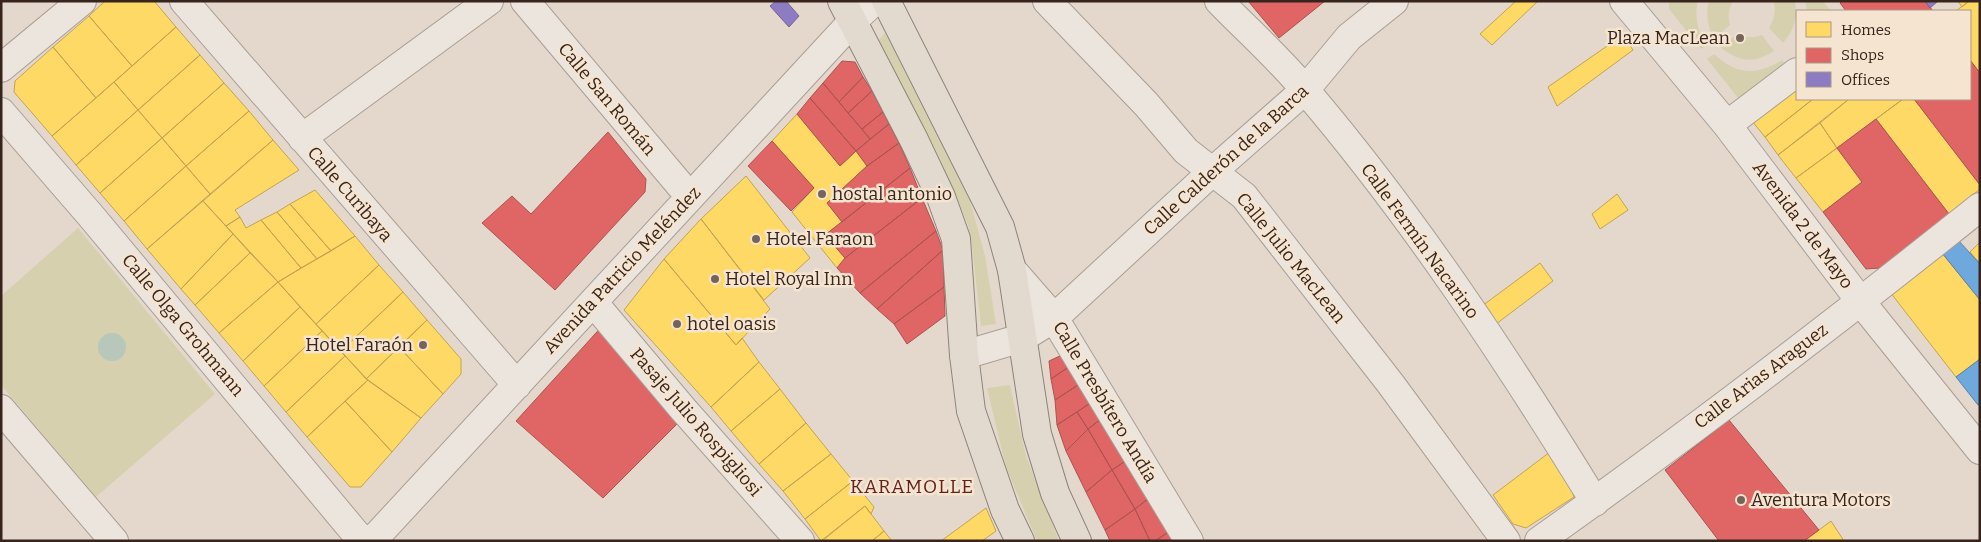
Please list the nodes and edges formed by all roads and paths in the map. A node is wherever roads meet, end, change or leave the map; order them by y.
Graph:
1 (82, 1) edge
2 (184, 1) edge
3 (489, 1) edge
4 (525, 1) edge
5 (874, 1) edge
6 (886, 1) edge
7 (1048, 1) edge
8 (1219, 1) edge
9 (1394, 1) edge
10 (1624, 1) edge
11 (847, 12) edge
12 (1, 68) edge
13 (1796, 73) edge
14 (1305, 90) junction
15 (1, 112) edge
16 (1727, 125) junction
17 (302, 138) junction
18 (1213, 171) junction
19 (690, 197) junction
20 (1980, 207) edge
21 (1012, 270) junction
22 (593, 302) junction
23 (1861, 302) junction
24 (1054, 318) junction
25 (1022, 338) junction
26 (964, 356) junction
27 (517, 385) junction
28 (1, 409) edge
29 (1980, 450) edge
30 (1595, 502) junction
31 (114, 541) edge
32 (362, 541) edge
33 (372, 541) edge
34 (800, 541) edge
35 (1020, 541) edge
36 (1077, 541) edge
37 (1189, 541) edge
38 (1506, 541) edge
39 (1539, 541) edge

1 - 12 street
2 - 17 street, Calle Curibaya
3 - 17 street
4 - 19 street, Calle San Román
5 - 11 street, Avenida Patricio Meléndez
6 - 21 main road
7 - 18 street, Calle Julio MacLean
8 - 14 street, Calle Fermín Nacarino
9 - 14 street, Calle Calderón de la Barca
10 - 16 street, Avenida 2 de Mayo
11 - 19 street, Avenida Patricio Meléndez
11 - 26 main road
13 - 16 street
14 - 18 street, Calle Calderón de la Barca
14 - 30 street, Calle Fermín Nacarino
15 - 32 street, Calle Olga Grohmann
16 - 23 street, Avenida 2 de Mayo
17 - 27 street, Calle Curibaya
18 - 24 street, Calle Calderón de la Barca
18 - 38 street, Calle Julio MacLean
19 - 22 street, Avenida Patricio Meléndez
20 - 23 street, Calle Arias Araguez
21 - 24 street, Calle Presbítero Andía
21 - 25 main road
22 - 27 street, Avenida Patricio Meléndez
22 - 34 street, Pasaje Julio Rospigliosi
23 - 29 street, Avenida 2 de Mayo
23 - 30 street, Calle Arias Araguez
24 - 25 street, Calle Calderón de la Barca
24 - 37 street, Calle Presbítero Andía
25 - 26 street, Calle Calderón de la Barca
25 - 36 main road
26 - 35 main road
27 - 33 street, Avenida Patricio Meléndez
28 - 31 street
30 - 39 street, Calle Arias Araguez

